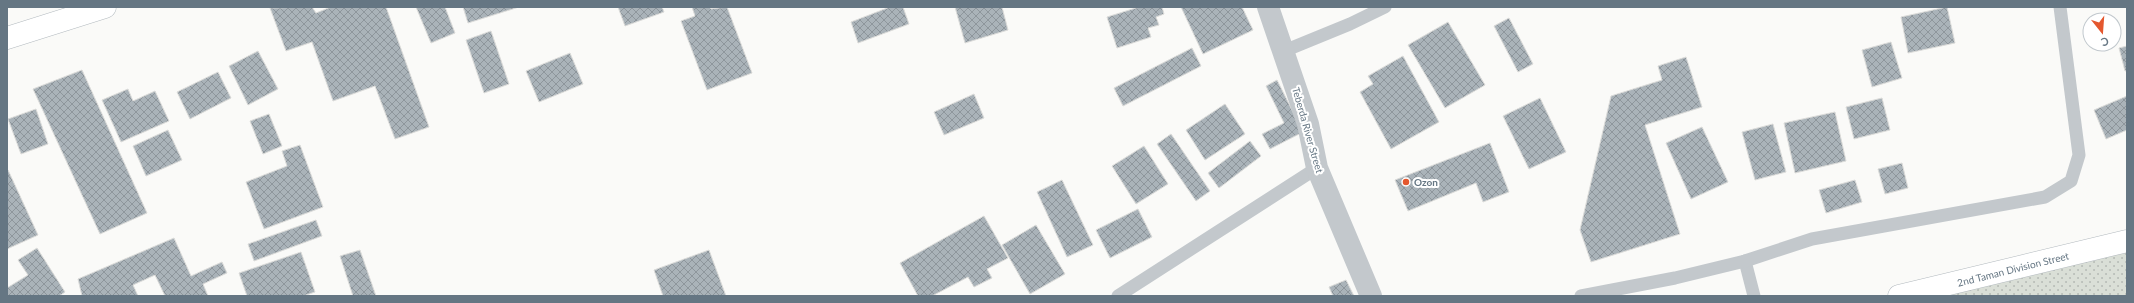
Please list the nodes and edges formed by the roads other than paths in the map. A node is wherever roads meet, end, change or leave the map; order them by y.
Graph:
1 (105, 7) edge
2 (1268, 7) edge
3 (1385, 7) edge
4 (2060, 7) edge
5 (7, 38) edge
6 (1284, 51) junction
7 (1317, 168) junction
8 (2127, 241) edge
9 (1745, 261) junction
10 (1118, 296) edge
11 (1371, 296) edge
12 (1581, 296) edge
13 (1754, 296) edge
14 (1898, 296) edge

1 - 5 main road
2 - 6 street, Teberda River Street
3 - 6 lane
4 - 9 lane
6 - 7 street, Teberda River Street
7 - 10 lane
7 - 11 street, Teberda River Street
8 - 14 main road, 2nd Taman Division Street
9 - 12 lane
9 - 13 lane

